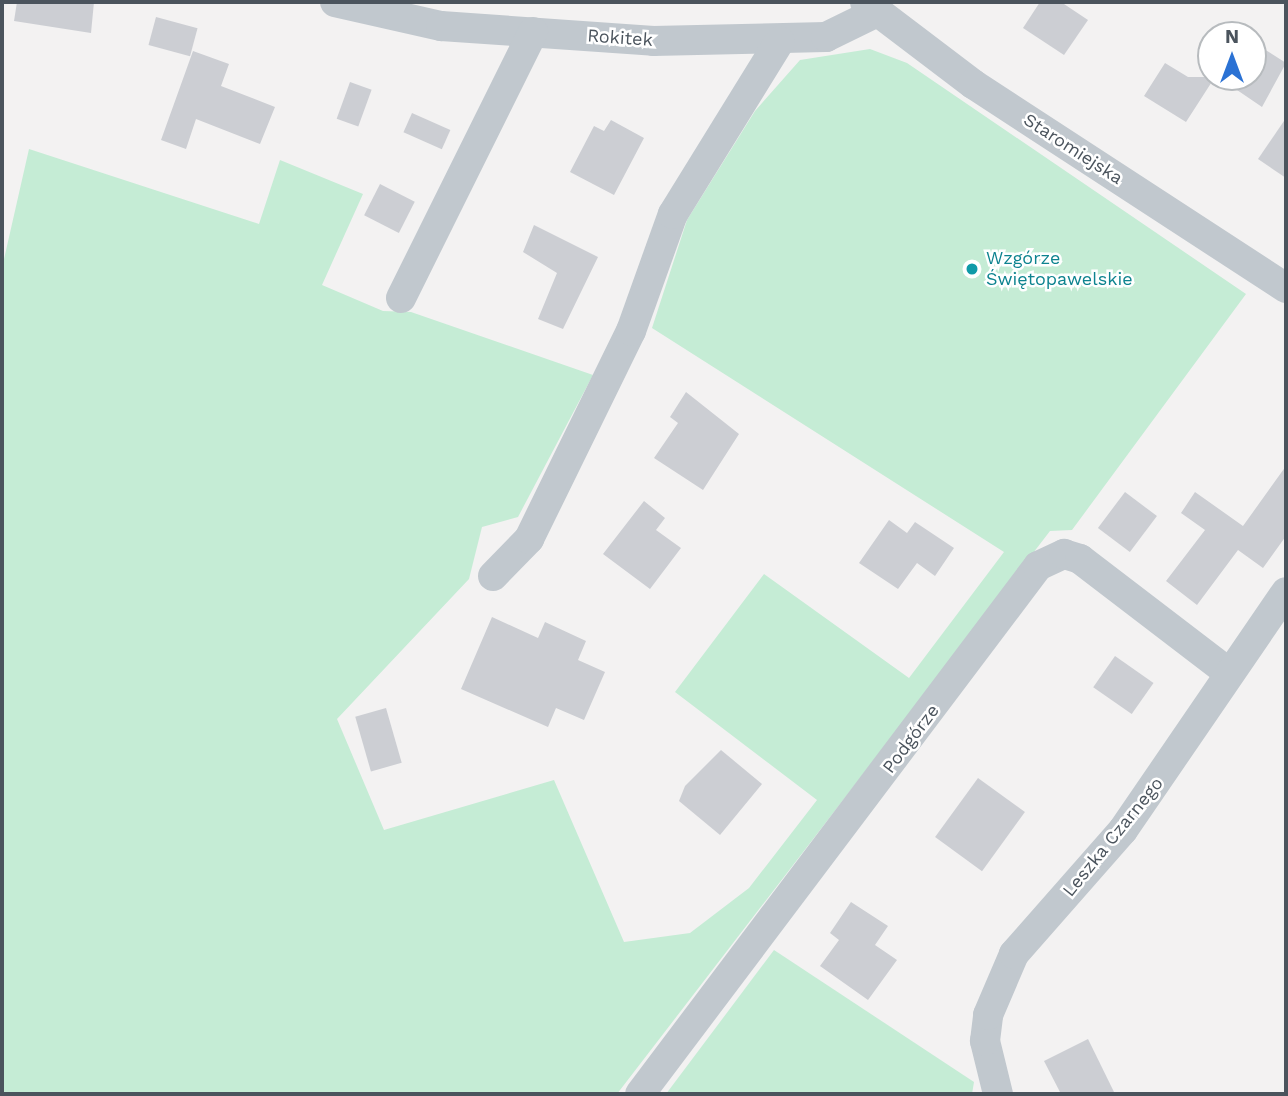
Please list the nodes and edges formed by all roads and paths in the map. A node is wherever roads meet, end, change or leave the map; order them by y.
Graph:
1 (351, 4) edge
2 (871, 7) edge
3 (533, 32) junction
4 (780, 41) junction
5 (1286, 288) edge
6 (401, 298) dead end
7 (493, 576) dead end
8 (1286, 592) edge
9 (1228, 671) junction
10 (640, 1094) edge
11 (998, 1094) edge

1 - 3 street, Rokitek
2 - 4 street, Rokitek
2 - 5 street, Staromiejska
3 - 4 street, Rokitek
3 - 6 street
4 - 7 street
8 - 9 street, Leszka Czarnego
9 - 10 street, Podgórze
9 - 11 street, Leszka Czarnego

